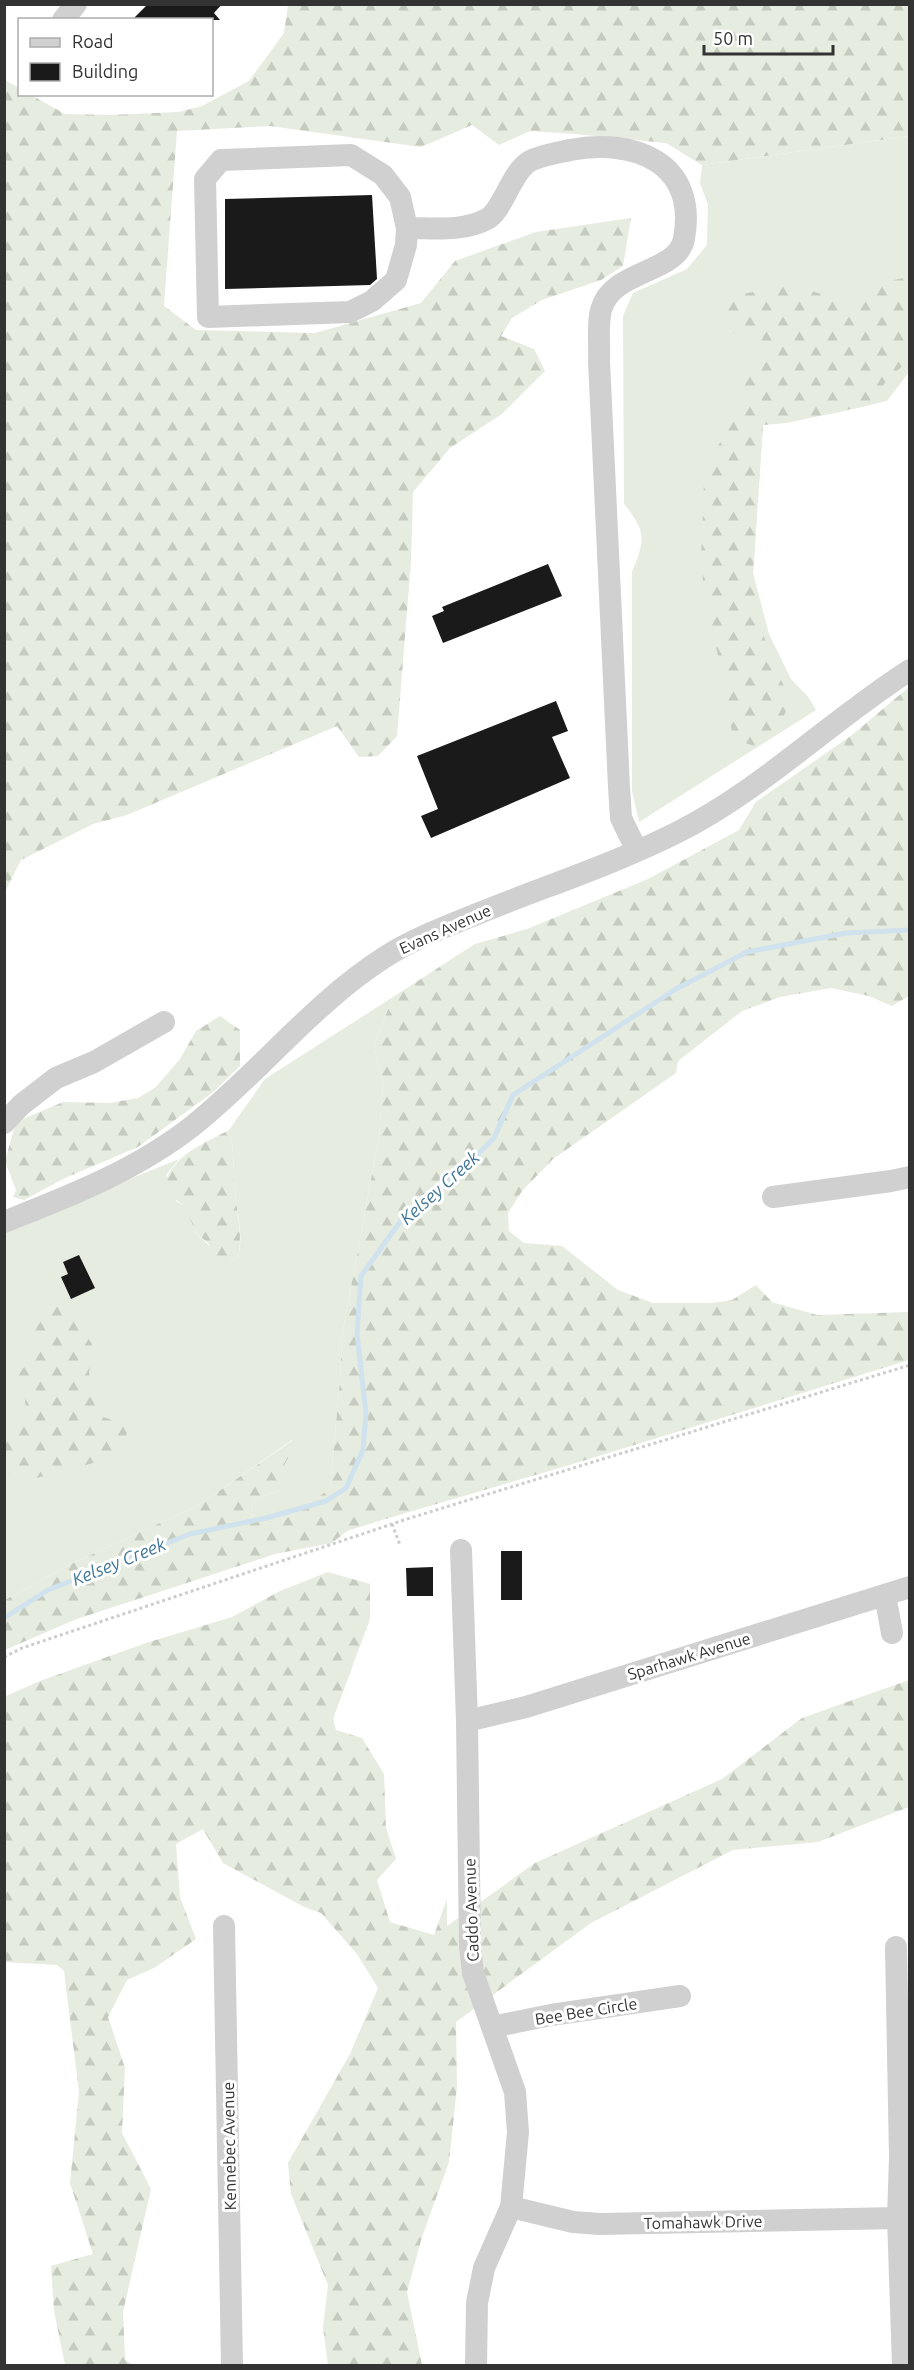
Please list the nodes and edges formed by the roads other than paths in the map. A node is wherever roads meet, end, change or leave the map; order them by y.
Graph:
1 (76, 4) edge
2 (65, 18) edge
3 (407, 228) junction
4 (909, 670) edge
5 (637, 851) junction
6 (164, 1022) dead end
7 (4, 1123) edge
8 (909, 1177) edge
9 (773, 1197) dead end
10 (4, 1222) edge
11 (461, 1550) dead end
12 (909, 1587) edge
13 (885, 1595) junction
14 (892, 1633) dead end
15 (467, 1721) junction
16 (224, 1926) dead end
17 (896, 1947) dead end
18 (680, 1996) dead end
19 (492, 2027) junction
20 (511, 2206) junction
21 (898, 2218) junction
22 (232, 2366) edge
23 (476, 2366) edge
24 (903, 2366) edge

1 - 2 street
3 - 3 street
3 - 5 street
4 - 5 street, Evans Avenue
5 - 10 street, Evans Avenue
6 - 7 street
8 - 9 street
11 - 15 street, Caddo Avenue
12 - 13 street, Sparhawk Avenue
13 - 14 street
13 - 15 street, Sparhawk Avenue
15 - 19 street, Caddo Avenue
16 - 22 street, Kennebec Avenue
17 - 21 street
18 - 19 street, Bee Bee Circle
19 - 20 street, Caddo Avenue
20 - 21 street, Tomahawk Drive
20 - 23 street, Caddo Avenue
21 - 24 street

